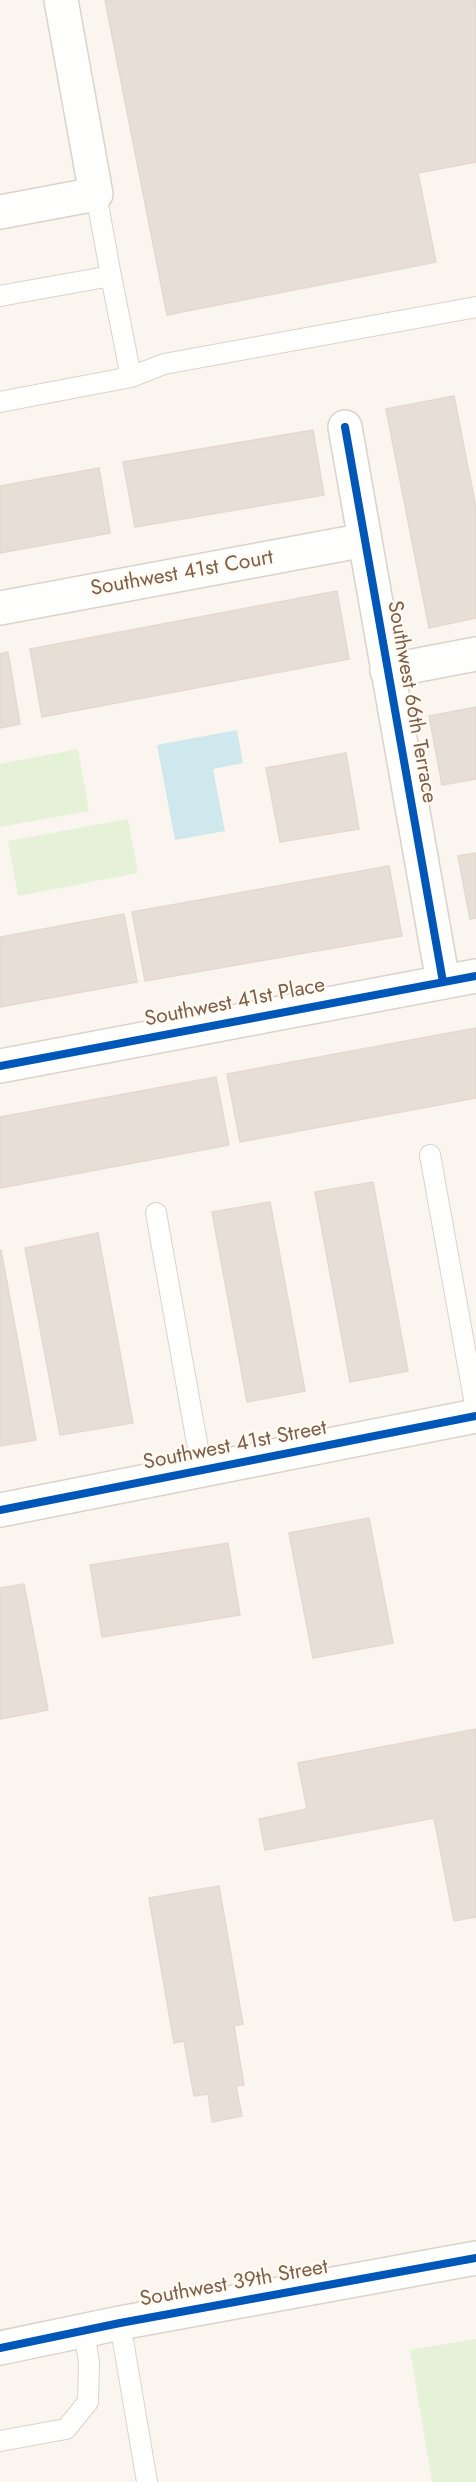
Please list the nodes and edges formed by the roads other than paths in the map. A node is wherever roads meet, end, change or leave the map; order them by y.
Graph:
1 (61, 0) edge
2 (96, 194) junction
3 (0, 212) edge
4 (111, 276) junction
5 (0, 296) edge
6 (476, 307) edge
7 (131, 377) junction
8 (0, 402) edge
9 (345, 427) dead end
10 (365, 540) junction
11 (0, 608) edge
12 (476, 654) edge
13 (387, 670) junction
14 (476, 976) edge
15 (443, 982) junction
16 (0, 1066) edge
17 (430, 1155) dead end
18 (156, 1213) dead end
19 (476, 1410) edge
20 (476, 1416) edge
21 (202, 1471) junction
22 (0, 1510) edge
23 (476, 2258) edge
24 (120, 2323) junction
25 (84, 2330) junction
26 (0, 2348) edge
27 (0, 2440) edge
28 (147, 2482) edge

1 - 2 street
2 - 3 street
2 - 4 lane
4 - 5 lane
4 - 7 lane
6 - 7 lane
7 - 8 lane
9 - 10 street, Southwest 66th Terrace
10 - 11 street, Southwest 41st Court
10 - 13 street, Southwest 66th Terrace
12 - 13 street
13 - 15 street, Southwest 66th Terrace
14 - 15 street, Southwest 41st Place
15 - 16 street, Southwest 41st Place
17 - 19 lane
18 - 21 lane
20 - 21 street, Southwest 41st Street
21 - 22 street, Southwest 41st Street
23 - 24 street, Southwest 39th Street
24 - 25 street, Southwest 39th Street
24 - 28 lane
25 - 26 street, Southwest 39th Street
25 - 27 lane

